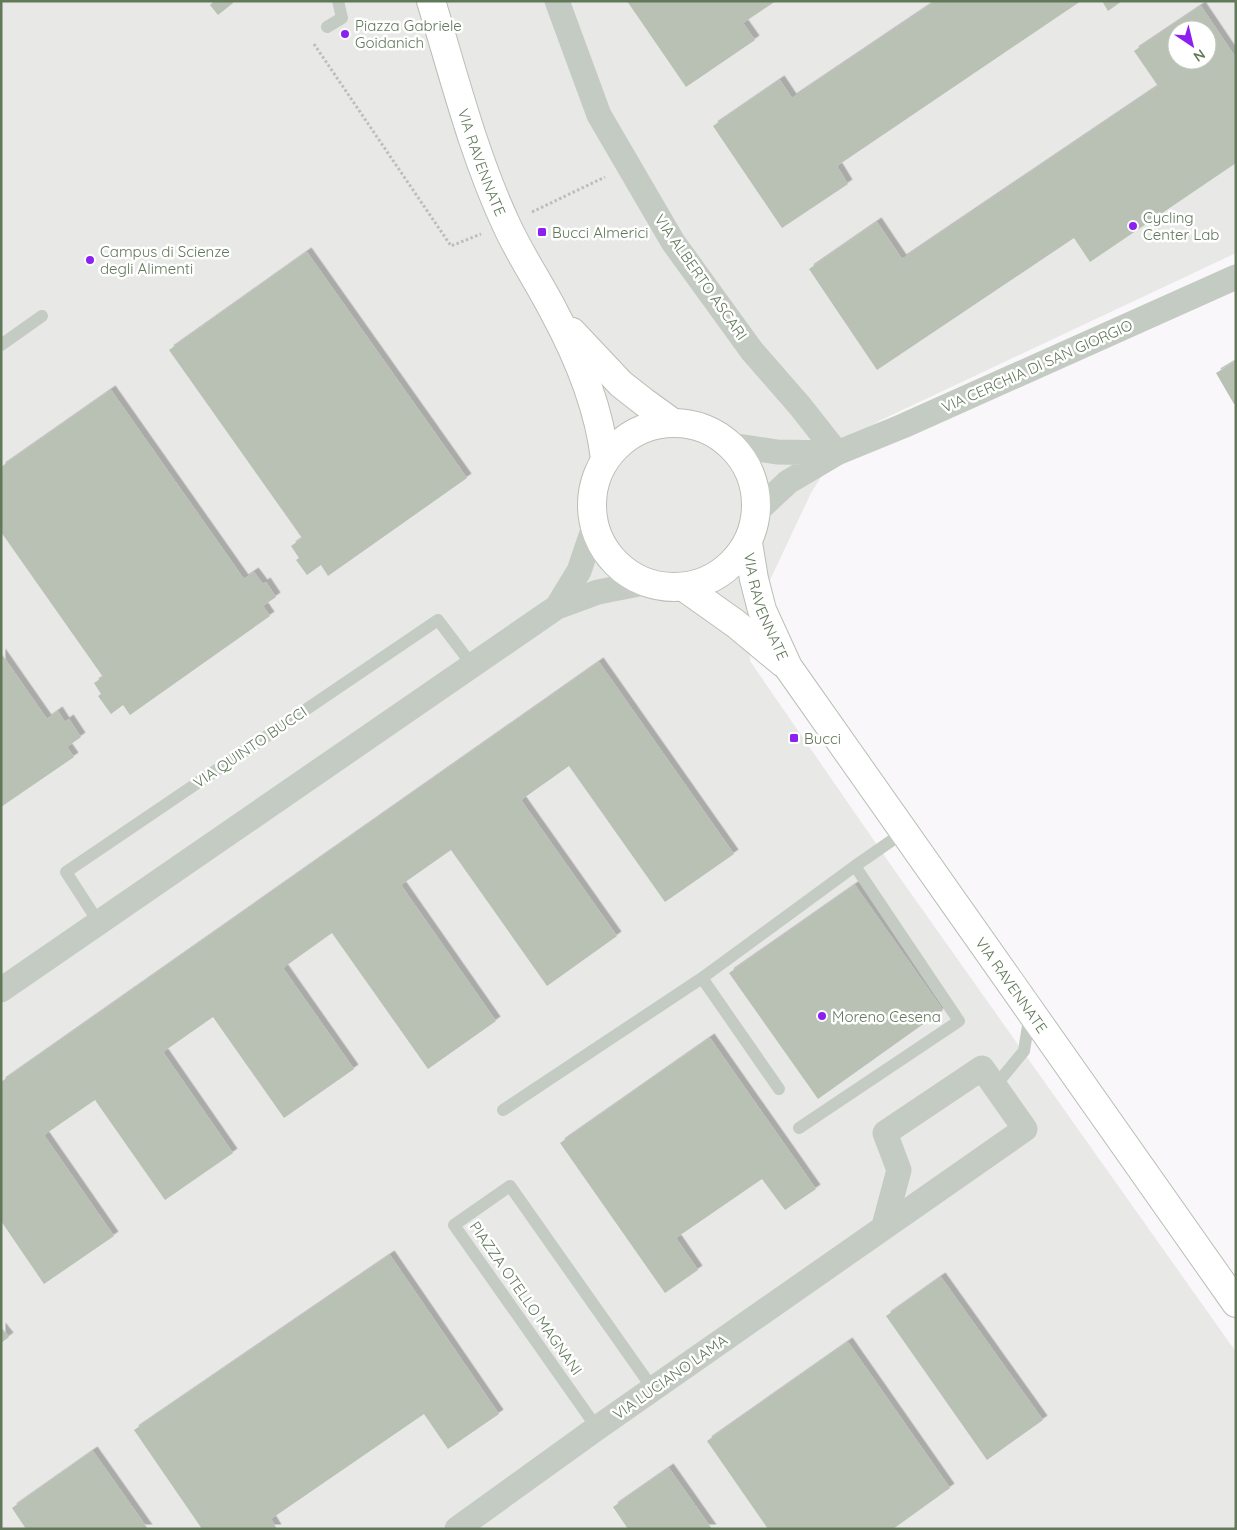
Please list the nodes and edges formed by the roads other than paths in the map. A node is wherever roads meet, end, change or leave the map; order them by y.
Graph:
1 (338, 1) edge
2 (431, 1) edge
3 (557, 1) edge
4 (327, 27) road end
5 (1236, 277) edge
6 (555, 313) junction
7 (42, 316) dead end
8 (1, 345) edge
9 (673, 422) junction
10 (731, 445) junction
11 (837, 453) junction
12 (606, 459) junction
13 (757, 511) junction
14 (594, 526) junction
15 (748, 543) junction
16 (644, 583) junction
17 (684, 587) junction
18 (557, 607) junction
19 (472, 665) junction
20 (788, 667) junction
21 (904, 832) junction
22 (855, 866) junction
23 (99, 923) junction
24 (702, 978) junction
25 (1, 990) edge
26 (1030, 1011) junction
27 (994, 1086) junction
28 (780, 1089) dead end
29 (503, 1110) dead end
30 (799, 1128) dead end
31 (884, 1226) junction
32 (1236, 1302) edge
33 (653, 1389) junction
34 (597, 1428) junction
35 (457, 1529) edge

1 - 4 lane
2 - 6 main road, VIA RAVENNATE
3 - 11 street, VIA ALBERTO ASCARI
5 - 11 street, VIA CERCHIA DI SAN GIORGIO
6 - 9 main road, VIA RAVENNATE
6 - 12 main road, VIA RAVENNATE
7 - 8 lane
9 - 10 main road
9 - 12 main road
10 - 11 street, VIA CERCHIA DI SAN GIORGIO
10 - 13 main road
11 - 13 street, VIA CERCHIA DI SAN GIORGIO
12 - 14 main road
13 - 15 main road
14 - 16 main road
14 - 18 street
15 - 17 main road
15 - 20 main road, VIA RAVENNATE
16 - 17 main road
16 - 18 street
17 - 20 main road, VIA RAVENNATE
18 - 19 street
19 - 23 street
19 - 23 lane, VIA QUINTO BUCCI
20 - 21 main road, VIA RAVENNATE
21 - 22 lane
21 - 26 main road, VIA RAVENNATE
22 - 24 lane
22 - 30 lane
23 - 25 street
24 - 28 lane
24 - 29 lane
26 - 27 lane
26 - 32 main road, VIA RAVENNATE
27 - 31 street, VIA LUCIANO LAMA
27 - 31 street, VIA LUCIANO LAMA
31 - 33 street, VIA LUCIANO LAMA
33 - 34 street, VIA LUCIANO LAMA
33 - 34 lane, PIAZZA OTELLO MAGNANI
34 - 35 street, VIA LUCIANO LAMA

